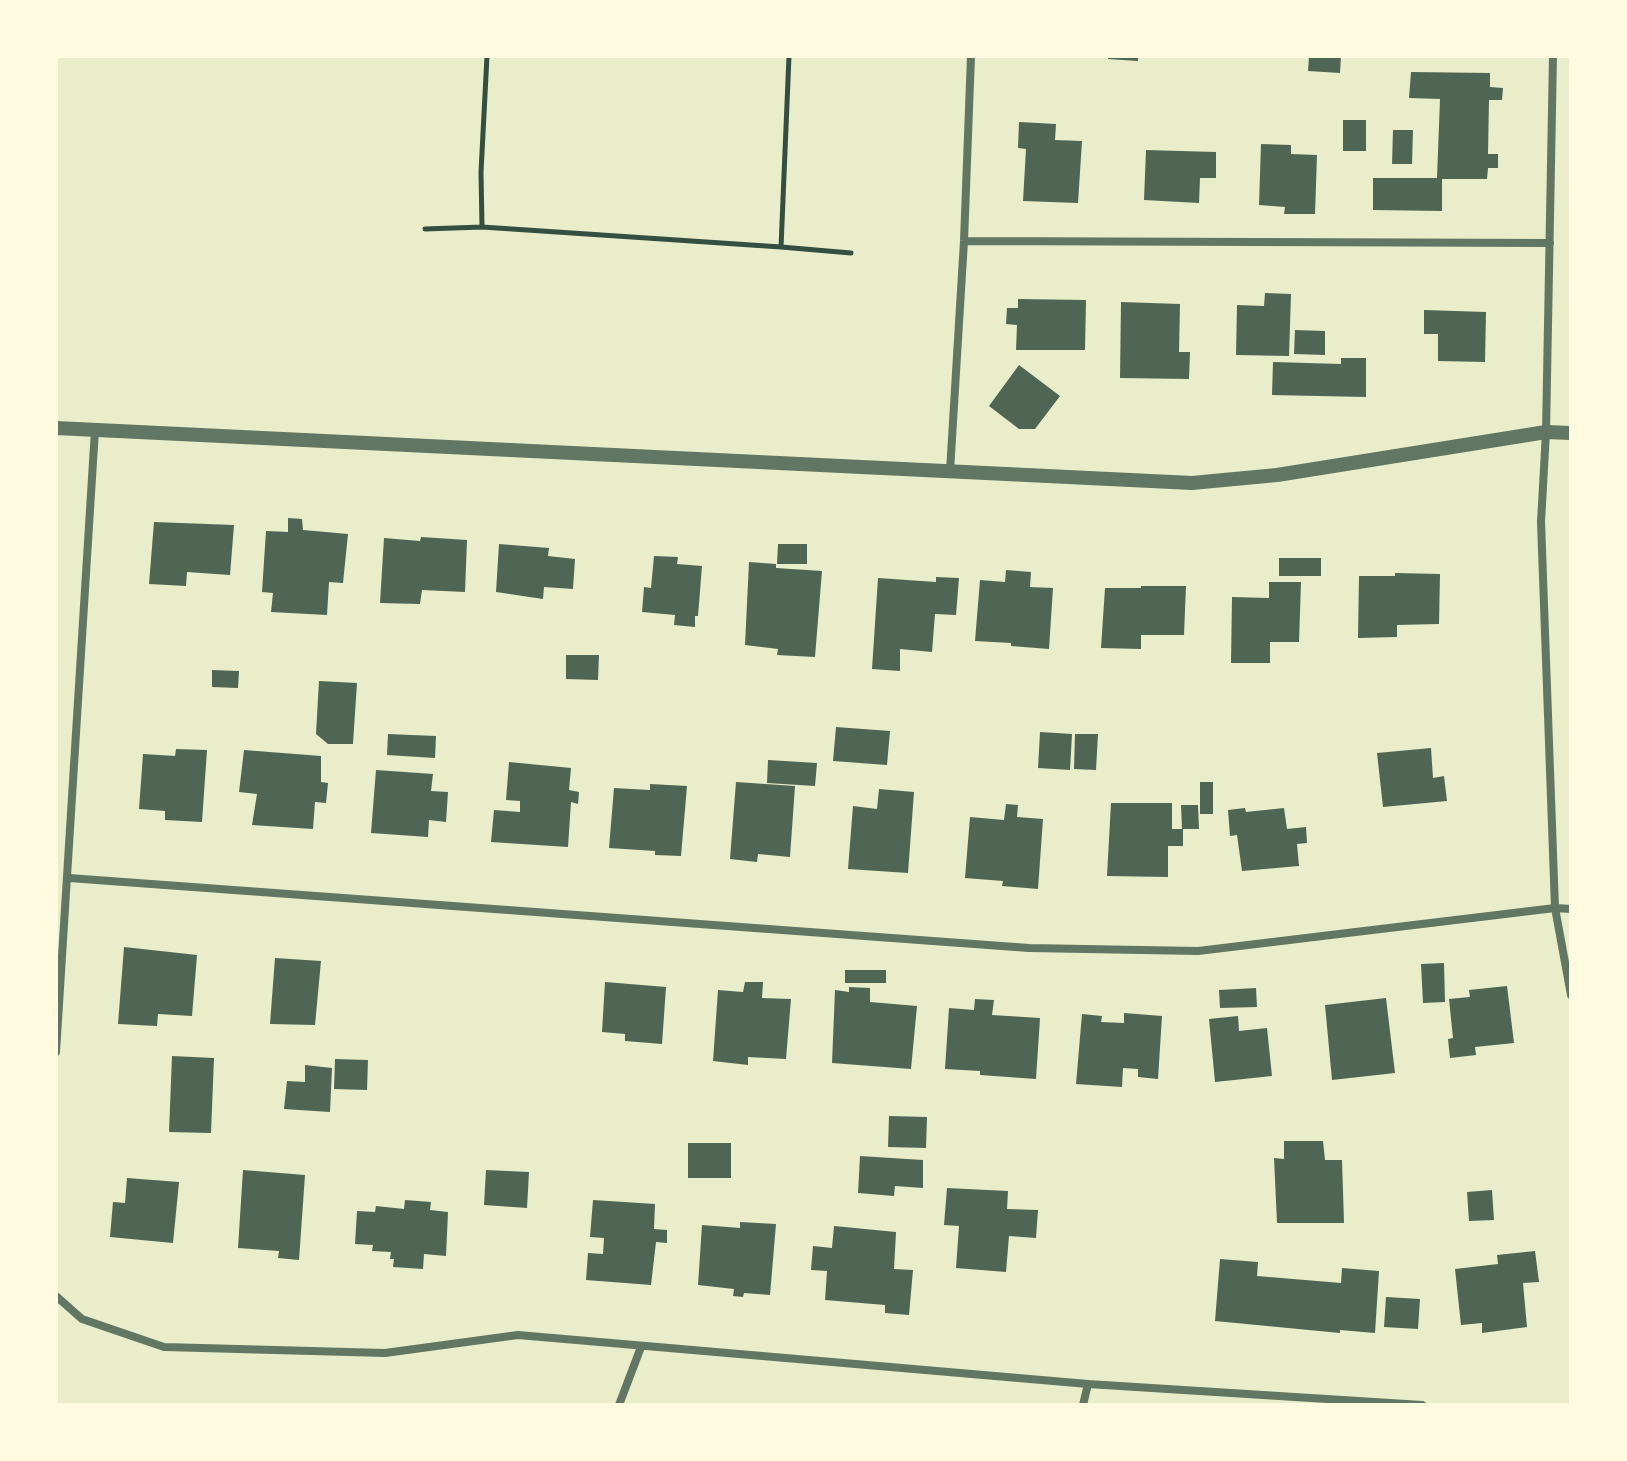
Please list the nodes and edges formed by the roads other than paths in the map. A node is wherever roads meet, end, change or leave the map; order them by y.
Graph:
1 (971, 56) edge
2 (1553, 56) edge
3 (964, 241) junction
4 (1550, 243) junction
5 (56, 428) edge
6 (95, 430) junction
7 (1546, 432) junction
8 (1571, 433) edge
9 (950, 471) junction
10 (69, 878) junction
11 (1555, 908) junction
12 (1571, 909) edge
13 (1571, 995) edge
14 (56, 1052) edge
15 (56, 1296) edge
16 (641, 1347) junction
17 (1088, 1384) junction
18 (619, 1405) edge
19 (1083, 1405) edge
20 (1422, 1405) edge

1 - 3 street
2 - 4 street
3 - 4 street
3 - 9 street
4 - 7 street
5 - 6 street
6 - 9 street
6 - 10 street
7 - 8 street
7 - 9 street
7 - 11 street
10 - 11 street
10 - 14 street
11 - 12 street
11 - 13 street
15 - 16 street
16 - 17 street
16 - 18 street
17 - 19 street
17 - 20 street

